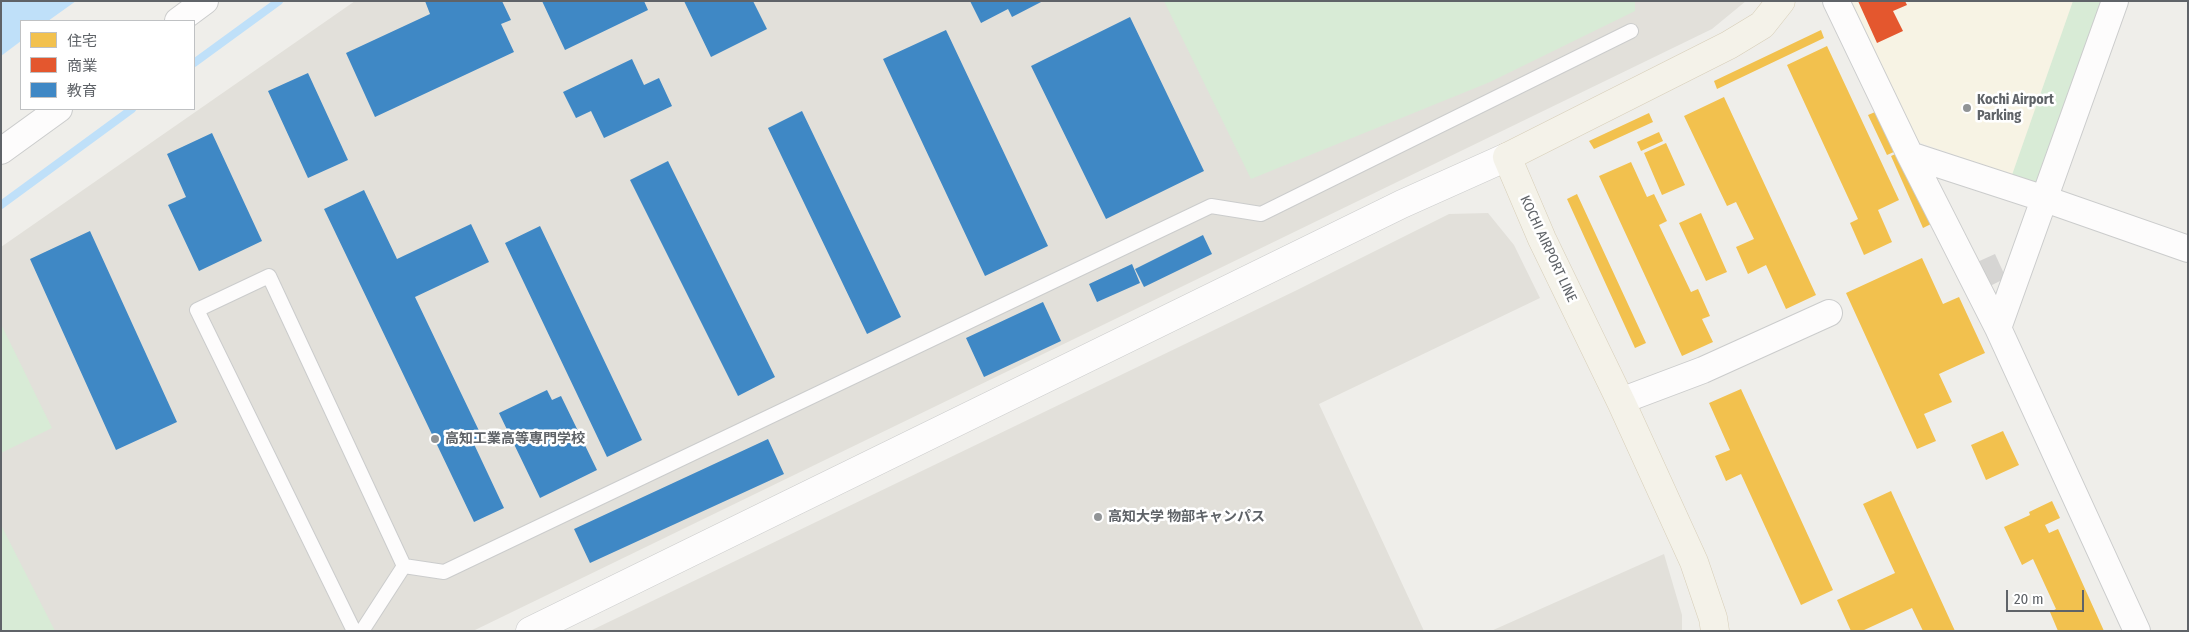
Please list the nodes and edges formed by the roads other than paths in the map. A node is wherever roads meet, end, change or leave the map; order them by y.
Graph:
1 (205, 1) edge
2 (1781, 1) edge
3 (1836, 1) edge
4 (2116, 1) edge
5 (179, 20) edge
6 (1631, 31) dead end
7 (58, 110) edge
8 (1, 151) edge
9 (1910, 155) junction
10 (1507, 157) junction
11 (2045, 199) junction
12 (2188, 249) edge
13 (1828, 313) dead end
14 (1998, 328) junction
15 (1622, 404) junction
16 (404, 566) junction
17 (354, 631) edge
18 (362, 631) edge
19 (530, 631) edge
20 (1715, 631) edge
21 (2137, 631) edge

1 - 5 street
2 - 10 main road
3 - 9 street
4 - 11 street
6 - 16 lane
7 - 8 street
9 - 11 street
9 - 14 street
10 - 15 main road, KOCHI AIRPORT LINE
10 - 19 street
11 - 12 street
11 - 14 street
13 - 15 street
14 - 21 street
15 - 20 main road, KOCHI AIRPORT LINE
16 - 17 lane
16 - 18 lane

